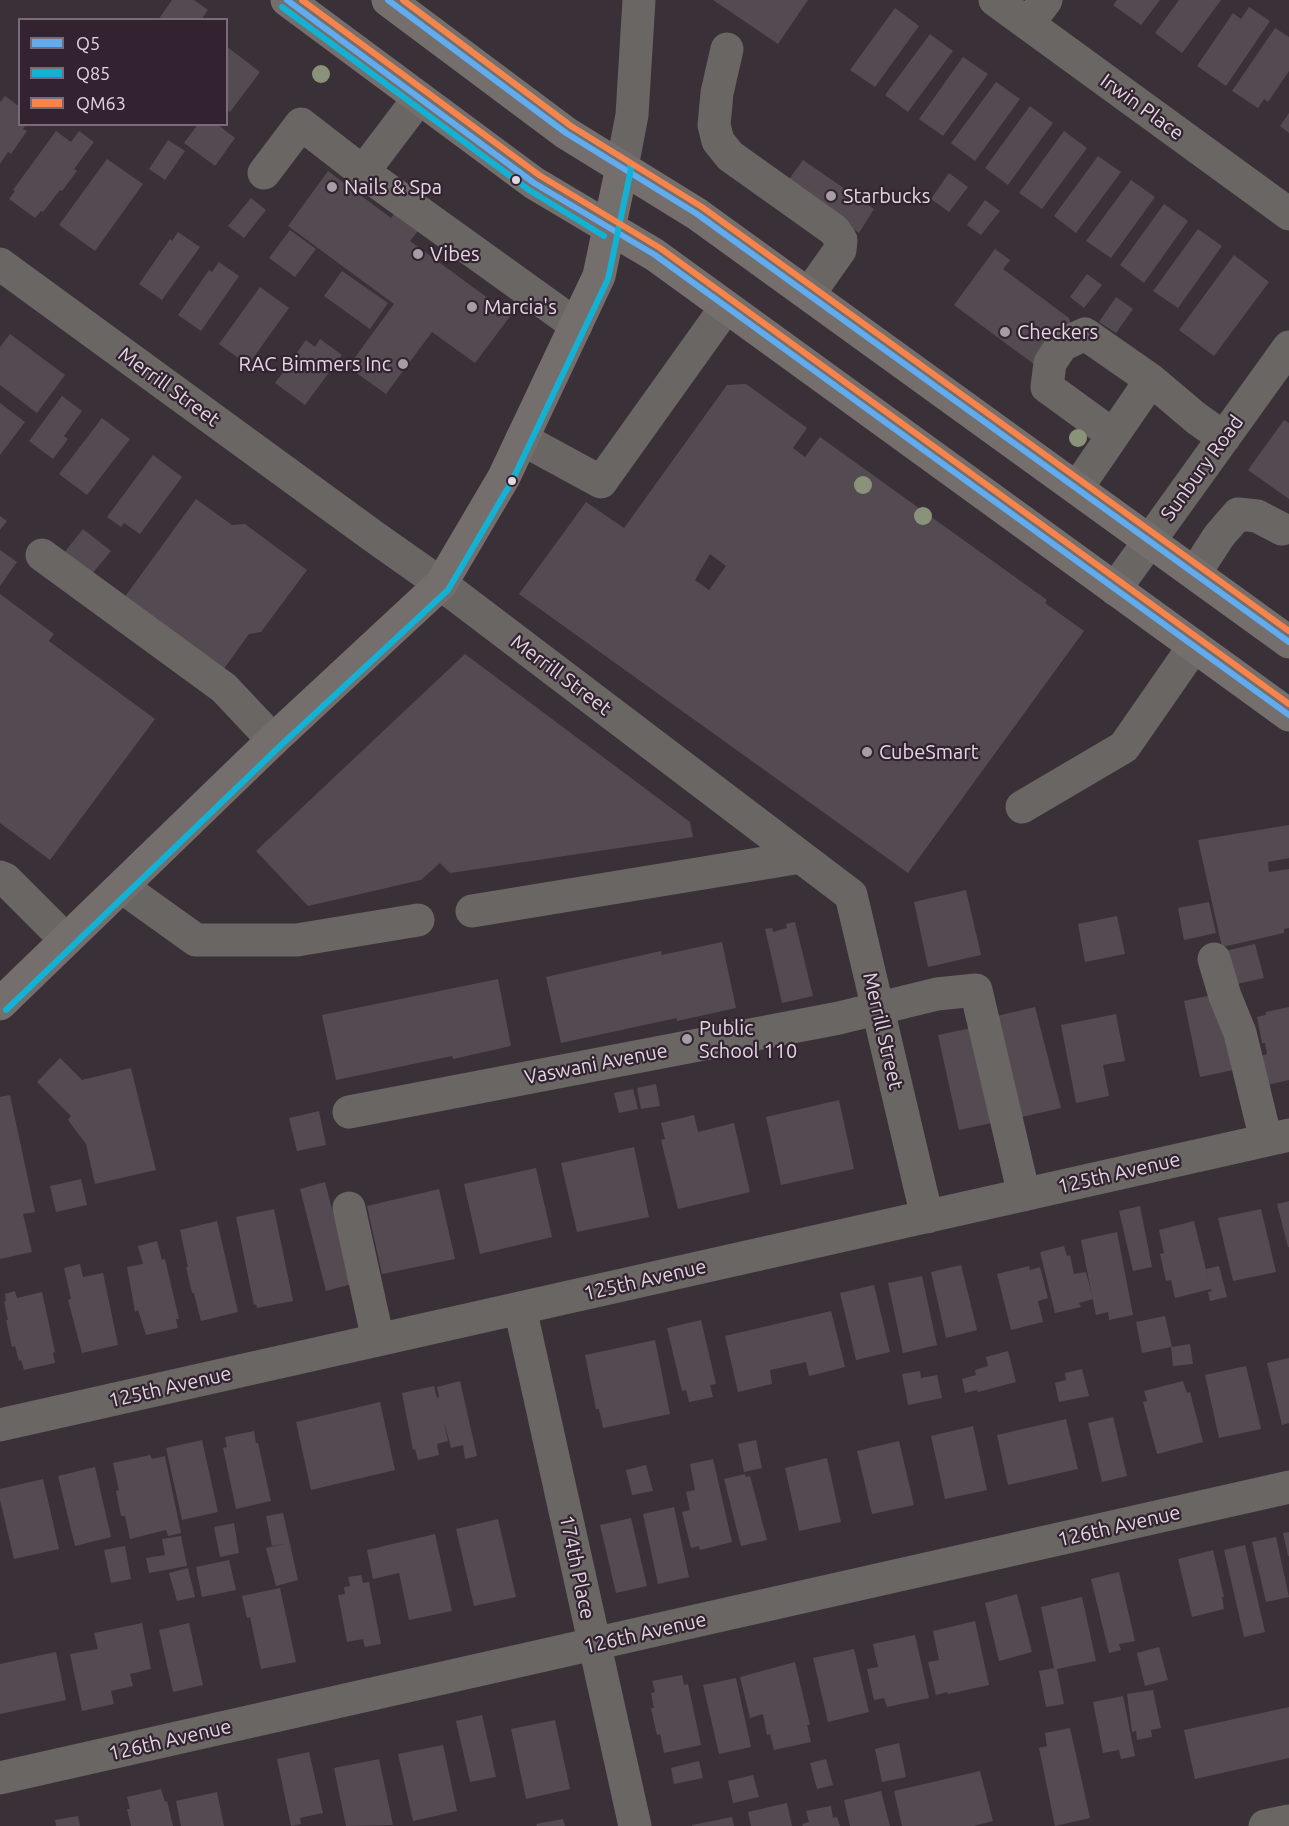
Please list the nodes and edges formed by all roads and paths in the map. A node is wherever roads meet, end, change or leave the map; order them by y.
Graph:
1 (287, 0) edge
2 (388, 0) edge
3 (639, 0) edge
4 (995, 0) edge
5 (1037, 12) edge
6 (727, 49) dead end
7 (419, 98) junction
8 (622, 167) junction
9 (363, 172) junction
10 (264, 173) dead end
11 (1289, 214) edge
12 (609, 228) junction
13 (0, 264) edge
14 (809, 294) junction
15 (726, 307) junction
16 (576, 325) junction
17 (1289, 347) edge
18 (1151, 380) junction
19 (1113, 435) junction
20 (1224, 438) junction
21 (522, 439) junction
22 (1077, 488) junction
23 (1282, 530) dead end
24 (1150, 541) junction
25 (42, 555) dead end
26 (1195, 573) junction
27 (441, 584) junction
28 (1115, 589) junction
29 (1289, 642) edge
30 (1194, 646) junction
31 (1289, 715) edge
32 (273, 740) junction
33 (1022, 807) dead end
34 (801, 857) junction
35 (0, 877) edge
36 (122, 887) junction
37 (472, 911) dead end
38 (418, 920) dead end
39 (66, 940) junction
40 (1214, 959) dead end
41 (0, 1004) edge
42 (878, 1009) junction
43 (349, 1112) dead end
44 (1278, 1137) edge
45 (1024, 1195) junction
46 (349, 1208) dead end
47 (927, 1217) junction
48 (520, 1308) junction
49 (378, 1340) junction
50 (0, 1425) edge
51 (1289, 1487) edge
52 (594, 1644) junction
53 (0, 1778) edge
54 (1289, 1821) edge
55 (635, 1826) edge
56 (1265, 1826) edge

1 - 7 main road
2 - 8 main road
3 - 8 street
4 - 5 street, Irwin Place
5 - 11 street, Irwin Place
6 - 14 street
7 - 9 street
7 - 12 main road
8 - 12 main road
8 - 14 main road
9 - 10 street
9 - 16 street
12 - 15 main road
12 - 16 main road
13 - 27 street, Merrill Street
14 - 22 main road
15 - 21 street
15 - 28 main road
16 - 21 main road
17 - 20 street, Sunbury Road
18 - 19 street
18 - 19 street
18 - 20 street
19 - 22 street
20 - 24 street, Sunbury Road
21 - 27 main road
22 - 24 main road
23 - 26 street
24 - 26 main road
24 - 28 street, Sunbury Road
25 - 32 street
26 - 29 main road
27 - 32 main road
27 - 34 street, Merrill Street
28 - 30 main road
30 - 31 main road
30 - 33 street
32 - 36 main road
34 - 37 street
34 - 42 street, Merrill Street
35 - 39 street
36 - 38 street
36 - 39 main road
39 - 41 main road
40 - 44 street
42 - 43 street, Vaswani Avenue
42 - 45 street, Vaswani Avenue
42 - 47 street, Merrill Street
44 - 45 street, 125th Avenue
45 - 47 street, 125th Avenue
46 - 49 street
47 - 48 street, 125th Avenue
48 - 49 street, 125th Avenue
48 - 52 street, 174th Place
49 - 50 street, 125th Avenue
51 - 52 street, 126th Avenue
52 - 53 street, 126th Avenue
52 - 55 street, 174th Place
54 - 56 street

